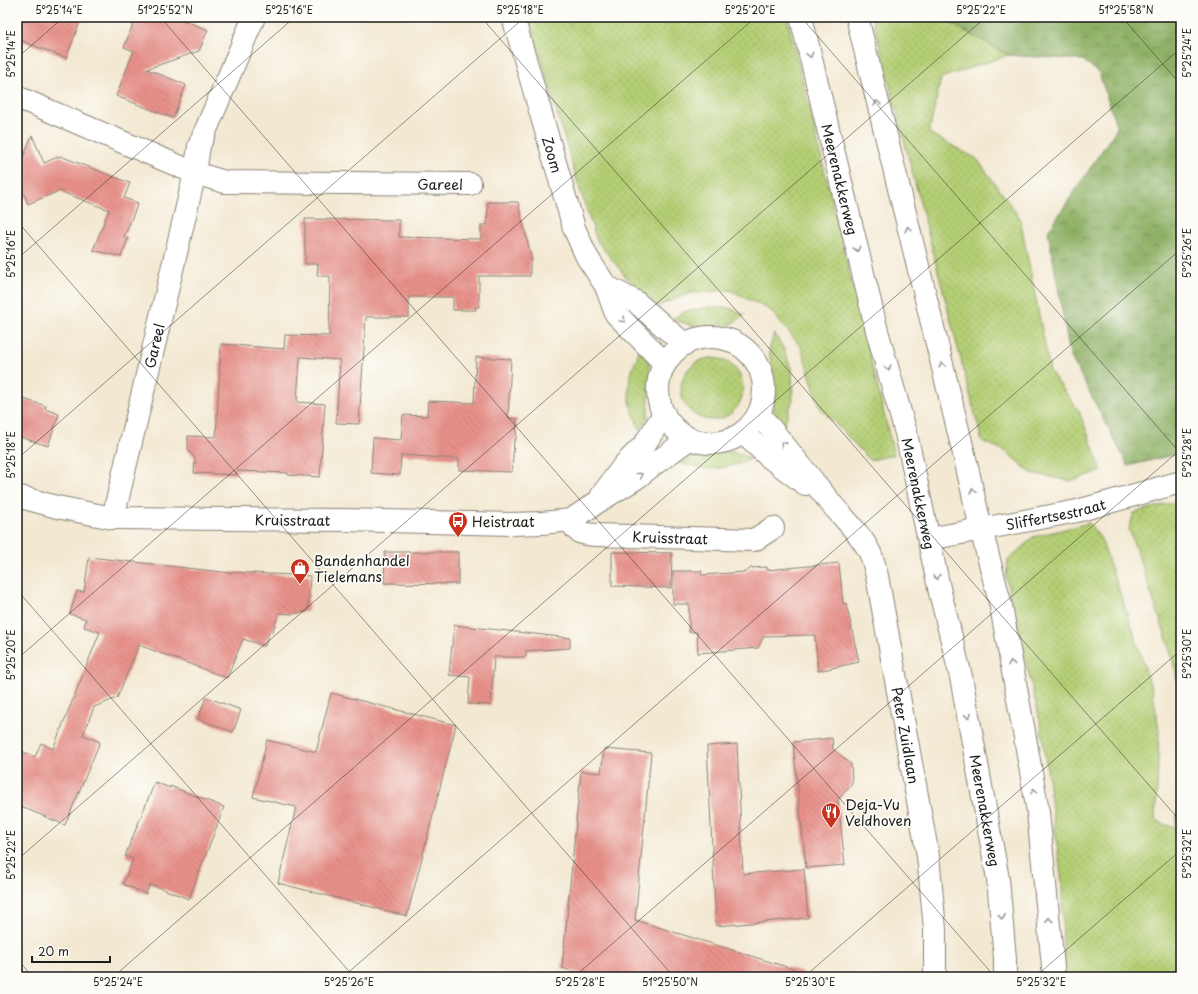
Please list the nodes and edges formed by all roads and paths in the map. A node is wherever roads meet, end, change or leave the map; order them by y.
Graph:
1 (254, 17) edge
2 (513, 17) edge
3 (801, 17) edge
4 (857, 17) edge
5 (17, 97) edge
6 (195, 173) junction
7 (470, 184) dead end
8 (606, 286) junction
9 (684, 344) junction
10 (665, 364) junction
11 (664, 414) junction
12 (759, 414) junction
13 (743, 433) junction
14 (689, 439) junction
15 (1181, 482) edge
16 (17, 496) edge
17 (596, 503) junction
18 (834, 507) junction
19 (113, 518) junction
20 (571, 520) junction
21 (773, 528) dead end
22 (981, 529) junction
23 (929, 539) junction
24 (935, 977) edge
25 (1005, 977) edge
26 (1054, 977) edge

1 - 6 street, Gareel
2 - 8 street, Zoom
3 -> 23 street, Meerenakkerweg
22 -> 4 street
5 - 6 street, Gareel
6 - 7 street, Gareel
6 - 19 street, Gareel
8 - 9 street, Zoom
8 -> 10 street, Zoom
9 - 10 street
9 - 12 street
10 - 11 street
11 - 14 street
11 - 17 street, Kruisstraat
12 - 13 street
18 -> 12 street, Peter Zuidlaan
13 - 14 street
13 - 18 street, Peter Zuidlaan
17 -> 14 street, Kruisstraat
15 - 22 street, Sliffertsestraat
16 - 19 street, Kruisstraat
17 - 20 street, Kruisstraat
18 - 24 street, Peter Zuidlaan
19 - 20 street, Kruisstraat
20 - 21 street, Kruisstraat
22 - 23 street, Sliffertsestraat
26 -> 22 street
23 -> 25 street, Meerenakkerweg

